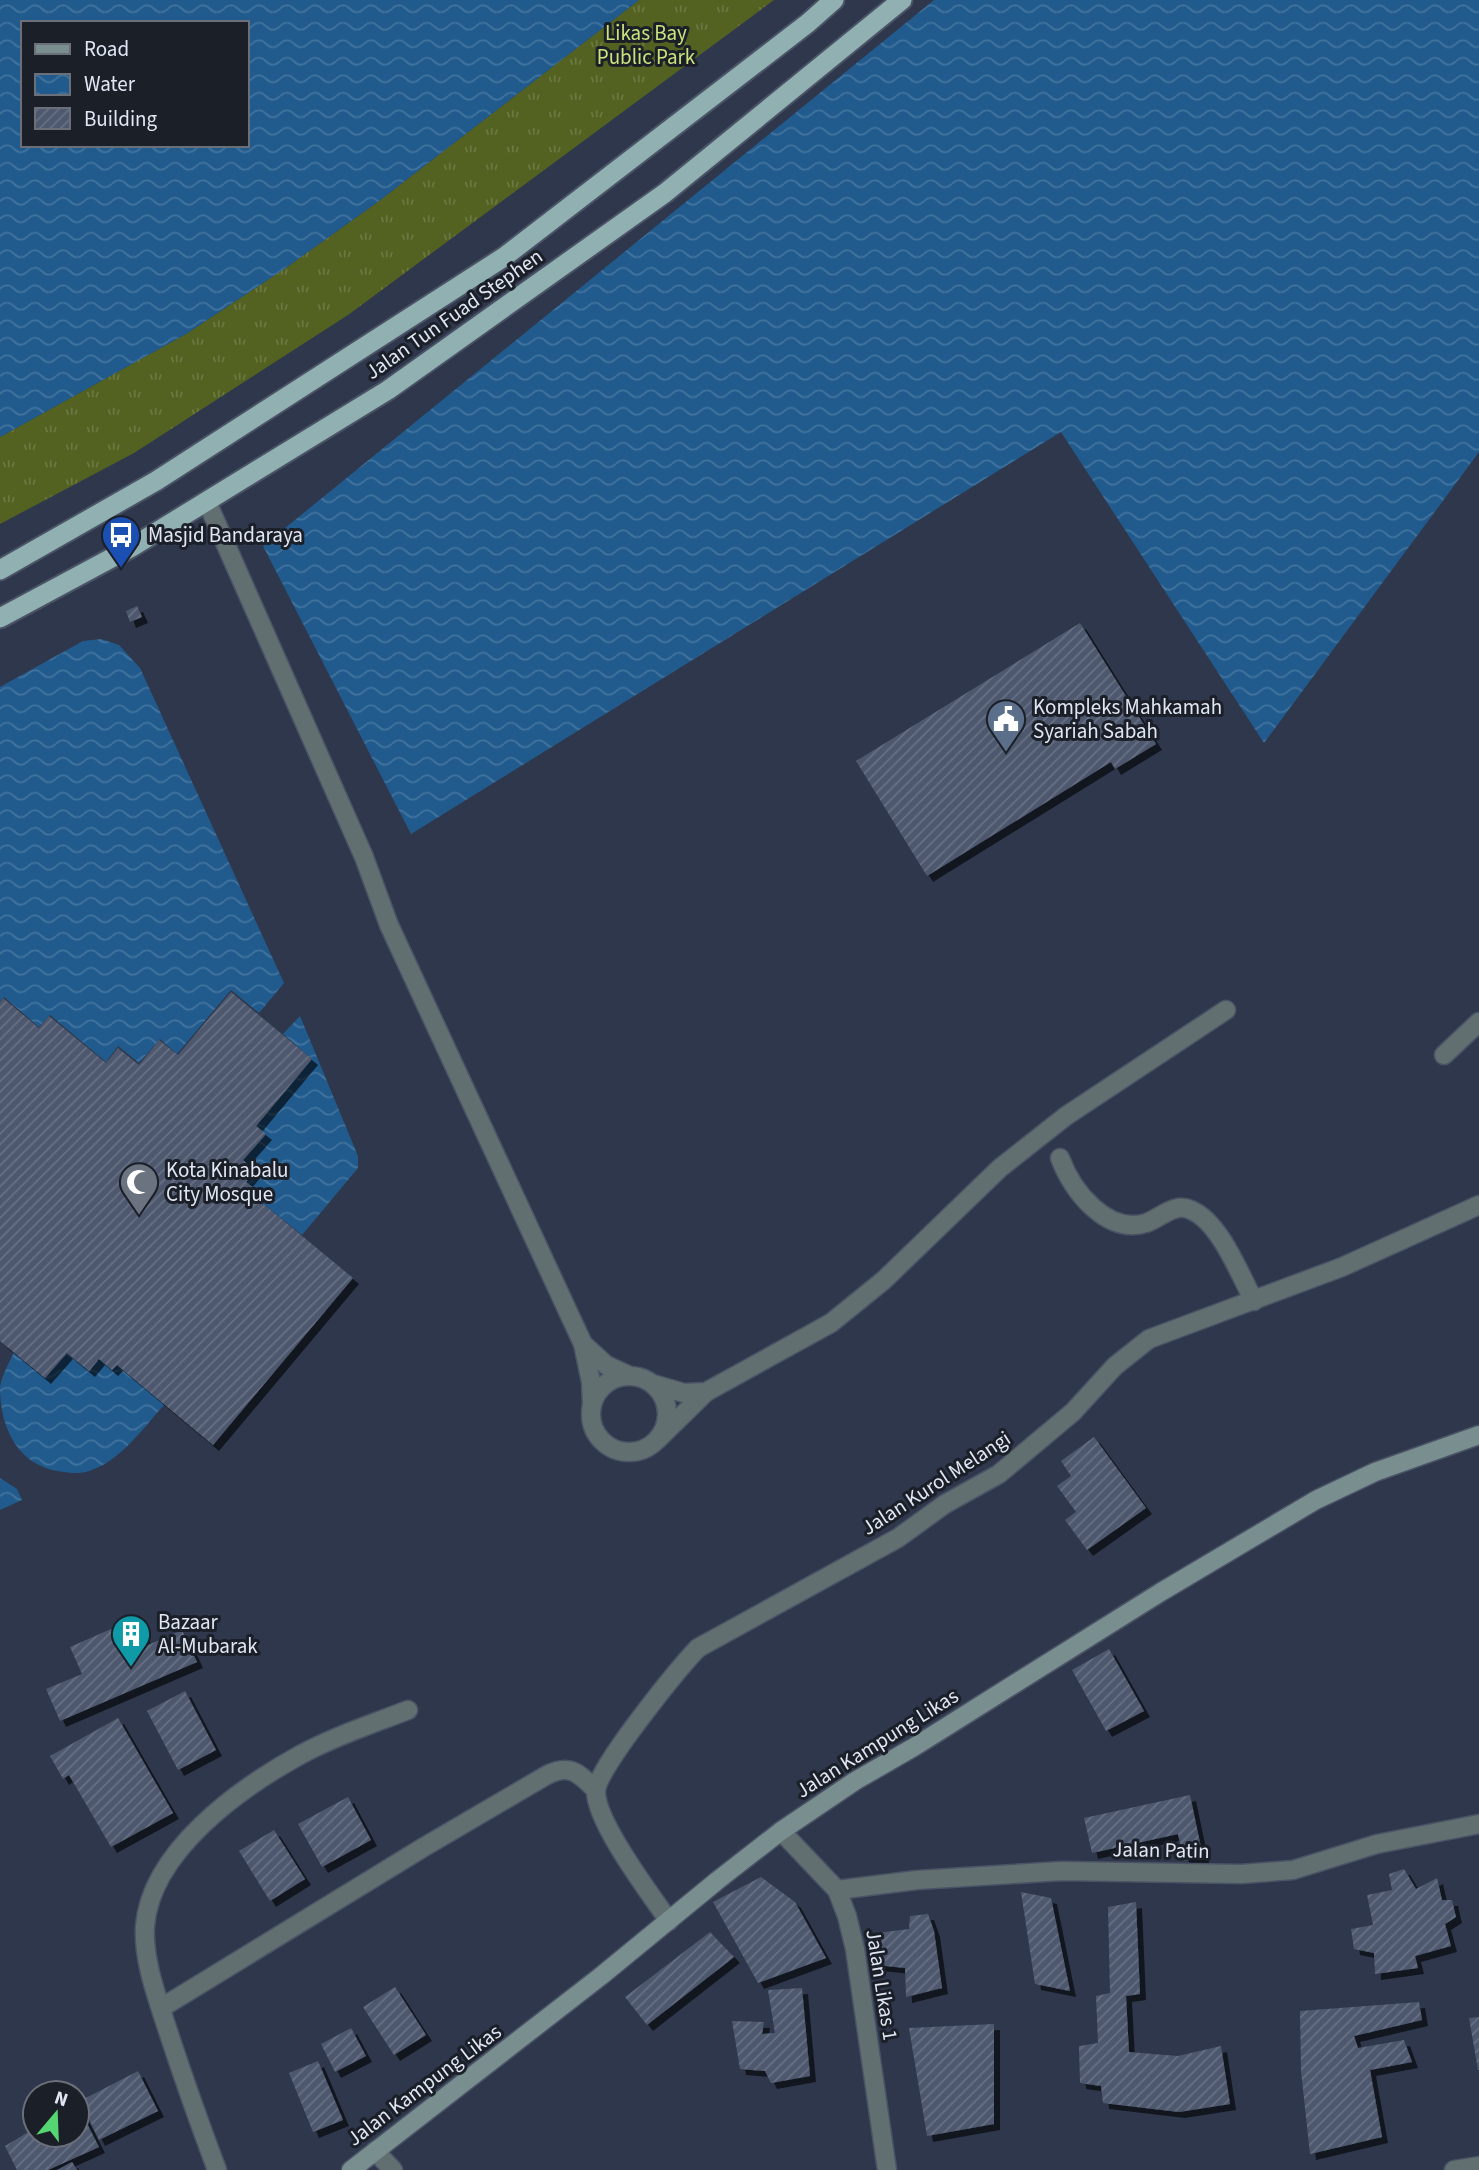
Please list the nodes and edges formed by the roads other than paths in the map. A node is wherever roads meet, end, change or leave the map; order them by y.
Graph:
1 (834, 0) edge
2 (902, 0) edge
3 (207, 502) junction
4 (0, 570) edge
5 (0, 618) edge
6 (1227, 1010) dead end
7 (1479, 1022) edge
8 (1444, 1055) dead end
9 (1060, 1158) dead end
10 (1479, 1205) edge
11 (1254, 1301) junction
12 (583, 1344) junction
13 (630, 1376) junction
14 (653, 1384) junction
15 (706, 1392) junction
16 (592, 1404) junction
17 (1479, 1435) edge
18 (657, 1440) junction
19 (408, 1710) dead end
20 (596, 1790) junction
21 (1479, 1824) edge
22 (781, 1831) junction
23 (837, 1891) junction
24 (669, 1921) junction
25 (161, 2008) junction
26 (375, 2151) junction
27 (1479, 2166) edge
28 (217, 2170) edge
29 (351, 2170) edge
30 (393, 2170) edge
31 (887, 2170) edge
32 (1454, 2170) edge

1 - 4 highway, Jalan Tun Fuad Stephen
2 - 3 highway, Jalan Tun Fuad Stephen
3 - 5 highway, Jalan Tun Fuad Stephen
3 - 12 street
6 - 15 street
7 - 8 street
9 - 11 street
10 - 11 street, Jalan Kurol Melangi
11 - 20 street, Jalan Kurol Melangi
12 - 13 street
12 - 16 street
13 - 14 street
13 - 16 street
14 - 15 street
14 - 18 street
15 - 18 street
16 - 18 street
17 - 22 main road, Jalan Kampung Likas
19 - 25 street
20 - 24 street
20 - 25 street
21 - 23 street, Jalan Patin
22 - 23 street, Jalan Likas 1
22 - 24 main road, Jalan Kampung Likas
23 - 31 street, Jalan Likas 1
24 - 26 main road, Jalan Kampung Likas
25 - 28 street
26 - 29 main road, Jalan Kampung Likas
26 - 30 street
27 - 32 street

